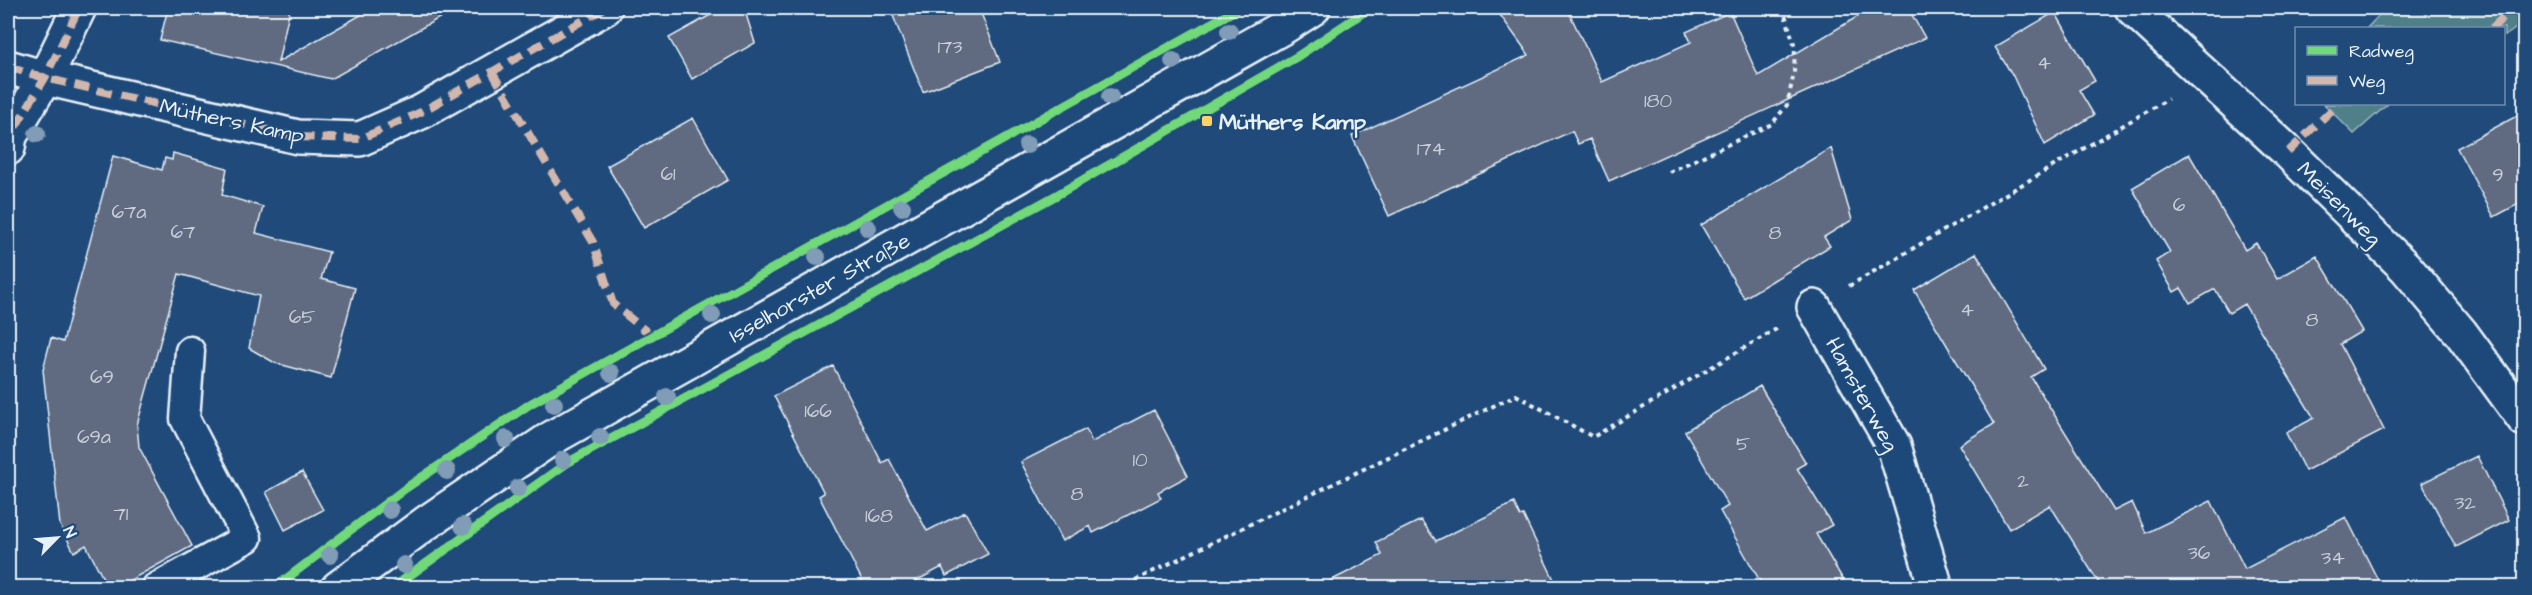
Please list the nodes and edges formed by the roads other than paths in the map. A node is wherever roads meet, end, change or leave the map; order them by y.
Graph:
1 (79, 8) edge
2 (605, 8) edge
3 (1313, 8) edge
4 (2132, 8) edge
5 (8, 67) edge
6 (45, 78) junction
7 (8, 148) edge
8 (1814, 307) road end
9 (190, 351) dead end
10 (2524, 419) edge
11 (156, 588) edge
12 (338, 588) edge
13 (1936, 588) edge

1 - 6 street
2 - 6 street, Müthers Kamp
3 - 12 street, Isselhorster Straße
4 - 10 street, Meisenweg
5 - 6 street, Müthers Kamp
6 - 7 street
8 - 13 street, Hamsterweg
9 - 11 lane

